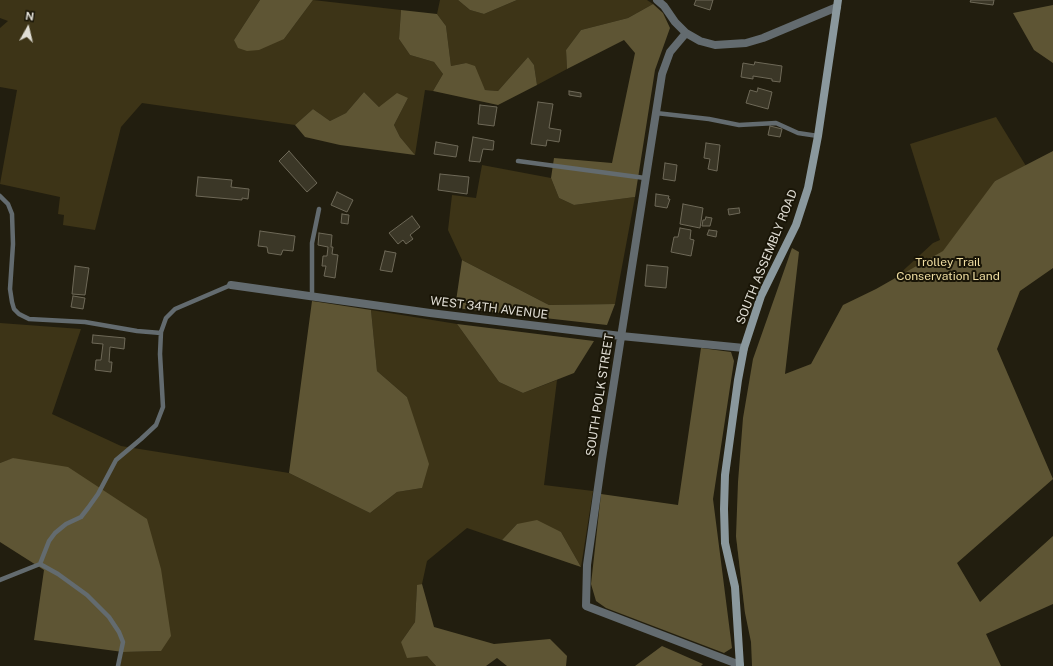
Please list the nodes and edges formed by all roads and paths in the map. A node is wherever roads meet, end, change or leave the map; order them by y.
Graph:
1 (657, 0) edge
2 (837, 3) edge
3 (686, 33) junction
4 (656, 113) junction
5 (818, 136) junction
6 (518, 162) dead end
7 (645, 178) junction
8 (0, 196) edge
9 (319, 209) dead end
10 (231, 285) joint
11 (312, 297) junction
12 (161, 333) junction
13 (621, 336) junction
14 (744, 348) junction
15 (40, 564) junction
16 (0, 580) edge
17 (740, 665) edge
18 (118, 666) edge

1 - 3 street
2 - 3 street
2 - 5 street, SOUTH ASSEMBLY ROAD
3 - 4 street, SOUTH POLK STREET
4 - 5 lane
4 - 7 street, SOUTH POLK STREET
5 - 14 street, SOUTH ASSEMBLY ROAD
6 - 7 lane
7 - 13 street, SOUTH POLK STREET
8 - 12 lane
9 - 11 lane
10 - 11 street, WEST 34TH AVENUE
10 - 12 lane
11 - 13 street, WEST 34TH AVENUE
12 - 15 lane
13 - 14 street, WEST 34TH AVENUE
13 - 17 street, SOUTH POLK STREET
14 - 17 street, SOUTH ASSEMBLY ROAD
15 - 16 lane
15 - 18 lane

